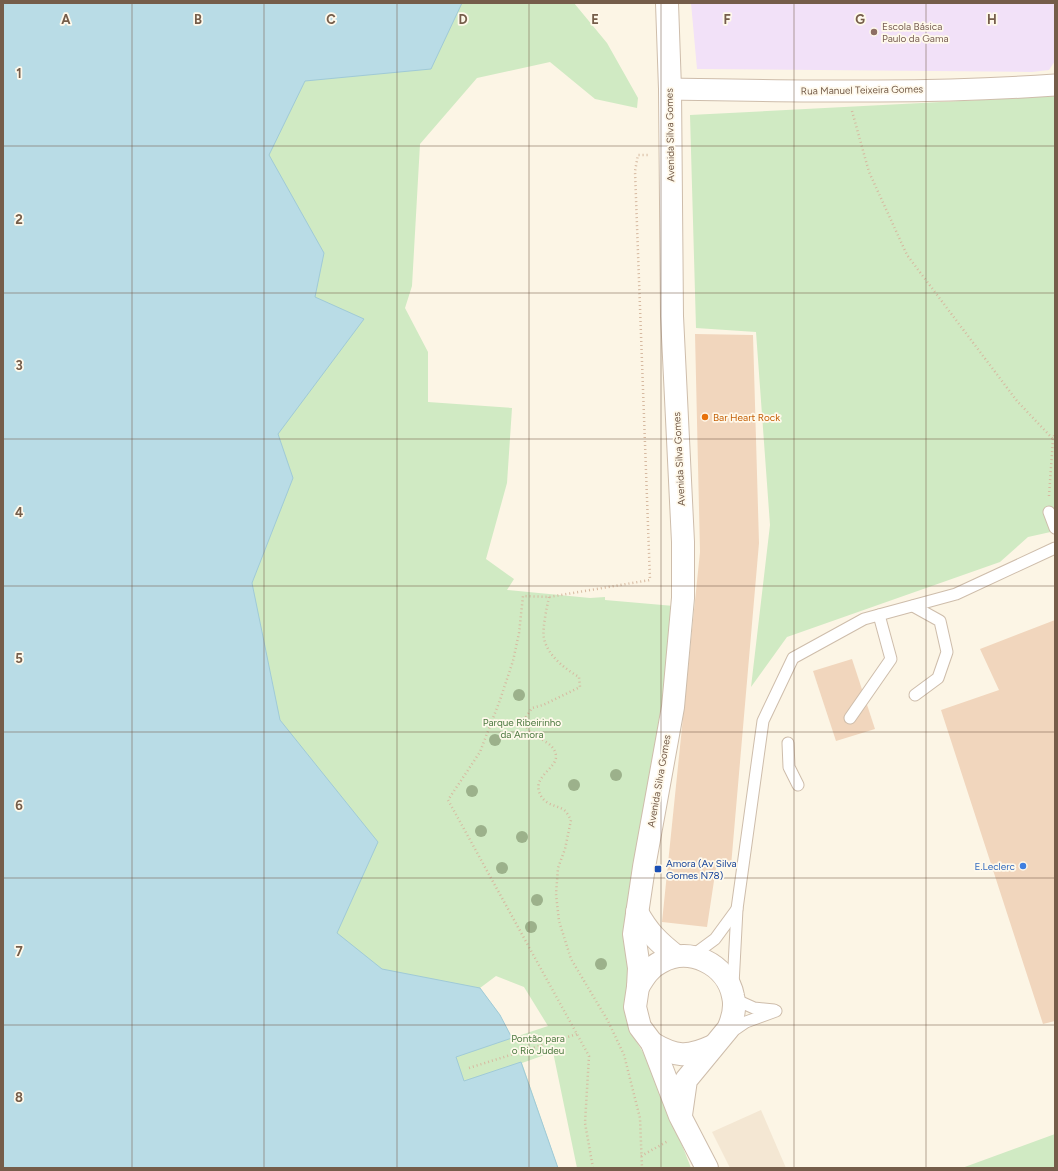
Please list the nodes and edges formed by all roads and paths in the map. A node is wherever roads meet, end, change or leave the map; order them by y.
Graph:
1 (667, 3) edge
2 (1055, 85) edge
3 (670, 89) junction
4 (846, 92) junction
5 (654, 155) dead end
6 (1055, 433) edge
7 (1054, 439) edge
8 (1049, 512) joint
9 (1055, 528) edge
10 (1055, 548) edge
11 (549, 597) junction
12 (913, 606) junction
13 (879, 615) junction
14 (915, 695) dead end
15 (850, 718) dead end
16 (788, 743) dead end
17 (798, 785) dead end
18 (737, 909) junction
19 (637, 912) junction
20 (684, 956) junction
21 (638, 987) junction
22 (733, 996) junction
23 (577, 1034) junction
24 (718, 1042) junction
25 (652, 1043) junction
26 (469, 1068) dead end
27 (680, 1116) junction
28 (669, 1141) dead end
29 (641, 1156) junction
30 (593, 1168) edge
31 (642, 1168) edge
32 (707, 1168) edge

1 - 3 street, Avenida Silva Gomes
2 - 4 street, Rua Manuel Teixeira Gomes
3 - 4 street, Rua Manuel Teixeira Gomes
3 - 19 street, Avenida Silva Gomes
4 - 7 path
5 - 11 path
6 - 7 path
7 - 8 path
8 - 9 lane
10 - 12 lane
11 - 23 path
11 - 29 path
12 - 13 lane
12 - 14 lane
13 - 15 lane
13 - 18 lane
16 - 17 lane
18 - 20 lane
18 - 22 lane
19 - 20 street
19 - 21 street, Avenida Silva Gomes
20 - 21 street
20 - 22 street
21 - 25 street
22 - 24 street
22 - 24 lane
23 - 26 path
23 - 30 path
24 - 25 street
24 - 27 street
25 - 27 street
27 - 32 street
28 - 29 path
29 - 31 path

